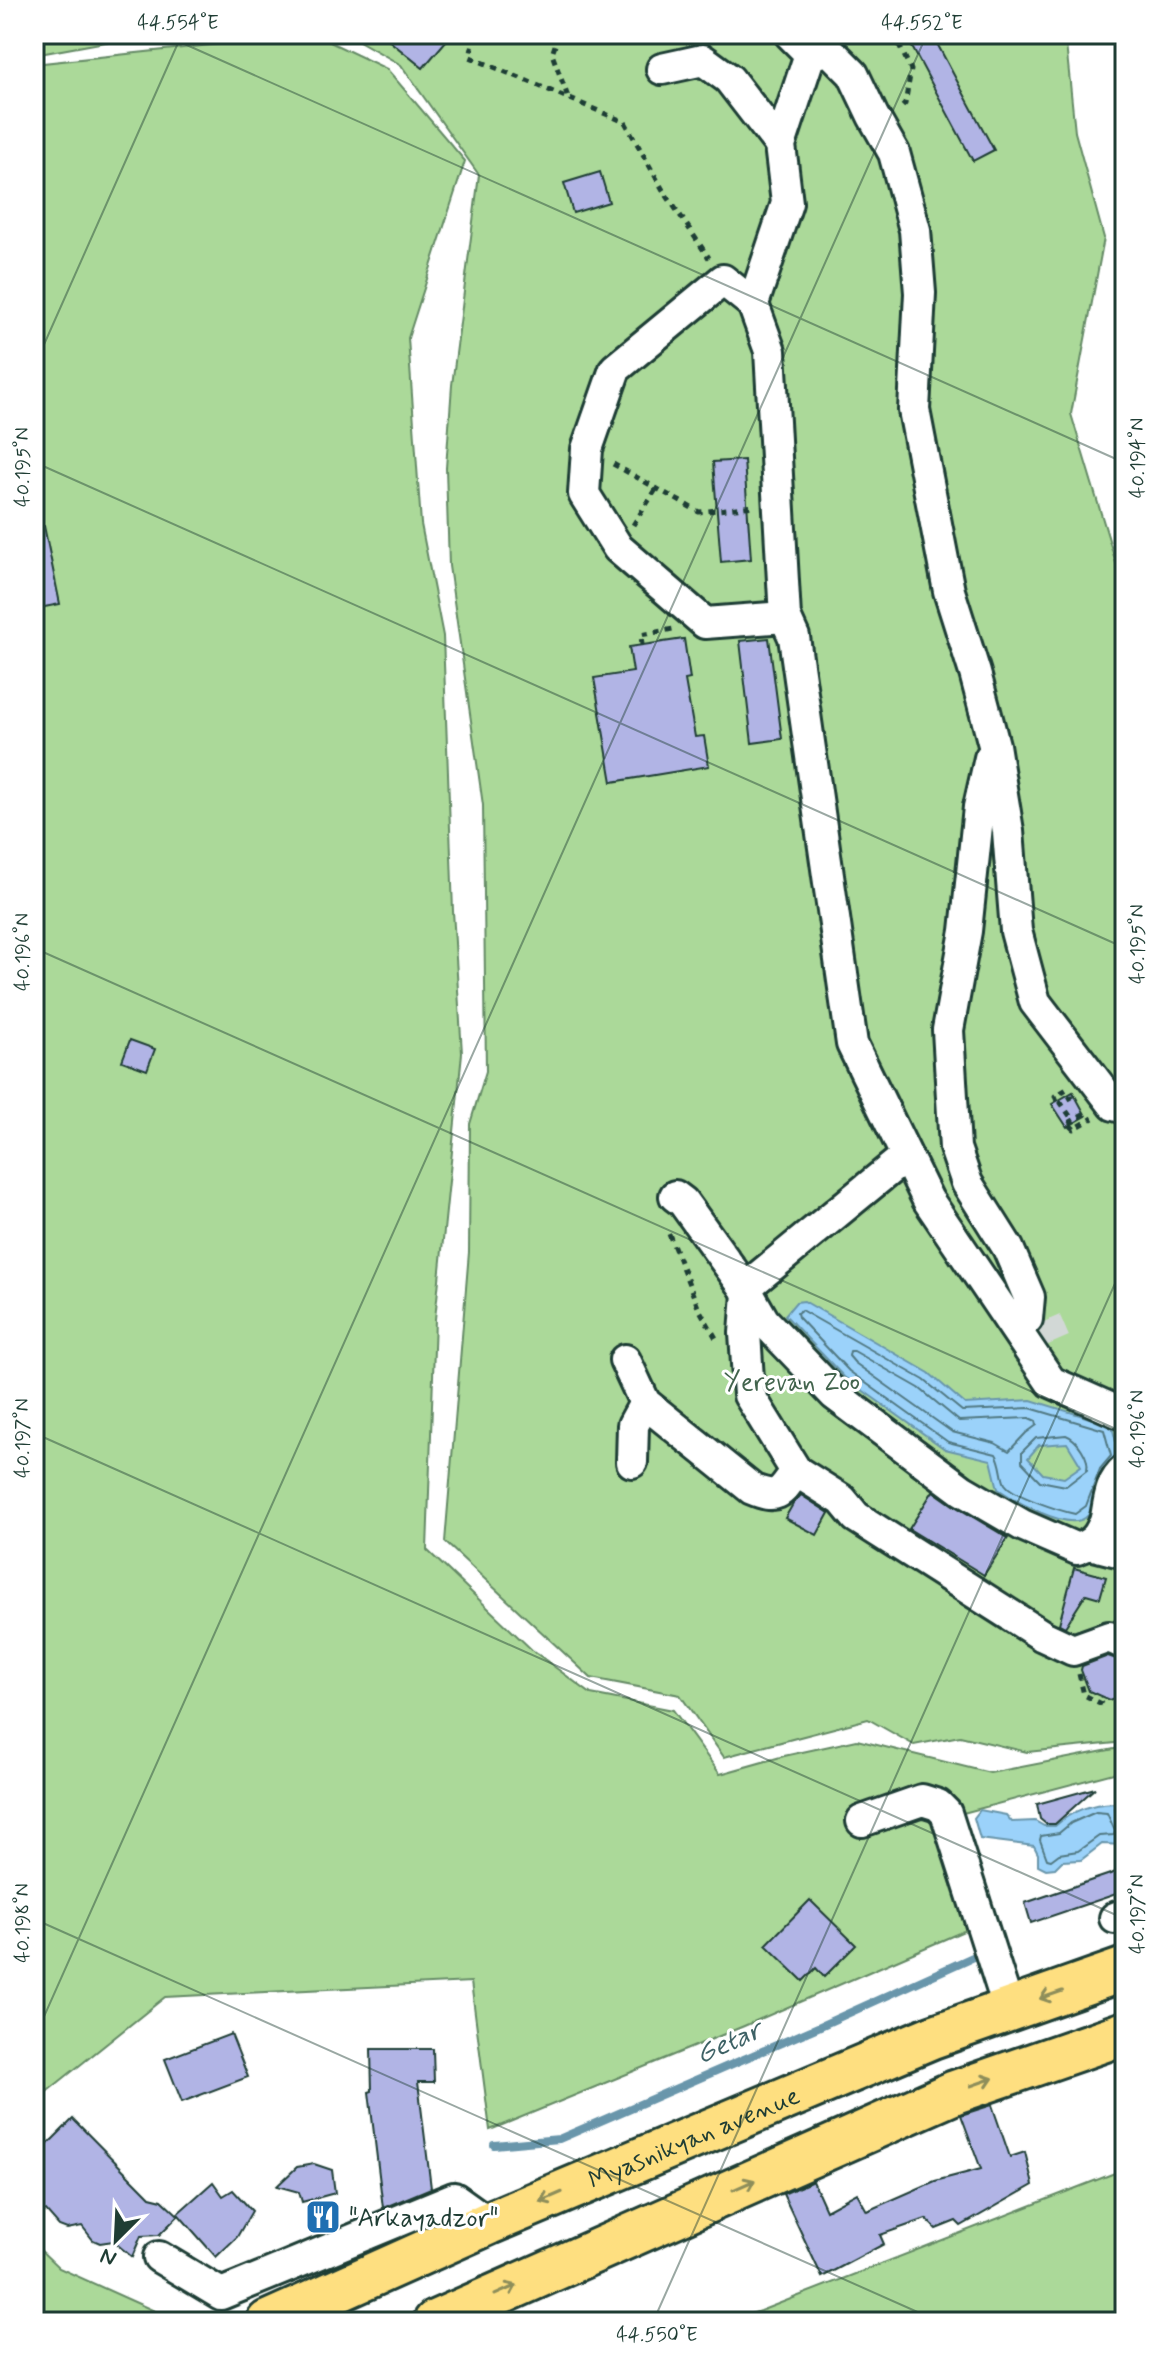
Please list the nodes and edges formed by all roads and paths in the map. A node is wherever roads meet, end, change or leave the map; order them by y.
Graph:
1 (475, 34) edge
2 (559, 34) edge
3 (894, 34) edge
4 (800, 44) edge
5 (662, 69) dead end
6 (568, 98) junction
7 (880, 129) junction
8 (780, 145) junction
9 (723, 280) junction
10 (753, 304) junction
11 (587, 449) junction
12 (657, 488) junction
13 (779, 503) junction
14 (618, 548) junction
15 (785, 617) junction
16 (994, 745) junction
17 (1072, 1097) dead end
18 (1125, 1108) edge
19 (1082, 1115) dead end
20 (906, 1156) junction
21 (675, 1196) joint
22 (928, 1200) junction
23 (747, 1291) junction
24 (720, 1344) dead end
25 (625, 1360) dead end
26 (645, 1403) junction
27 (1125, 1415) edge
28 (632, 1462) dead end
29 (1125, 1470) edge
30 (796, 1471) junction
31 (1115, 1517) edge
32 (1090, 1544) junction
33 (1125, 1553) edge
34 (1125, 1644) edge
35 (1073, 1650) junction
36 (1106, 1706) dead end
37 (862, 1821) dead end
38 (1125, 1969) edge
39 (1009, 2010) junction
40 (1125, 2033) edge
41 (489, 2223) junction
42 (159, 2257) dead end
43 (268, 2322) edge
44 (435, 2322) edge

1 - 6 path
2 - 6 path
3 - 7 path
4 - 7 street
4 - 8 street
5 - 8 street
6 - 9 path
7 - 16 street
8 - 10 street
9 - 10 street
9 - 11 street
10 - 13 street
11 - 12 path
11 - 14 street
12 - 13 path
12 - 14 path
13 - 15 street
14 - 15 street
15 - 20 street
16 - 18 street
16 - 22 street
17 - 19 path
20 - 22 street
20 - 23 street
21 - 23 street
21 - 24 path
22 - 27 street
23 - 30 street
23 - 32 street
25 - 26 street
26 - 28 street
26 - 30 street
29 - 31 street
30 - 35 street
31 - 32 street
32 - 33 street
34 - 35 street
35 - 36 path
37 - 39 street
38 -> 39 highway, Myasnikyan avenue
39 -> 41 highway, Myasnikyan avenue
44 -> 40 highway
41 - 42 street
41 - 43 highway, Myasnikyan avenue

